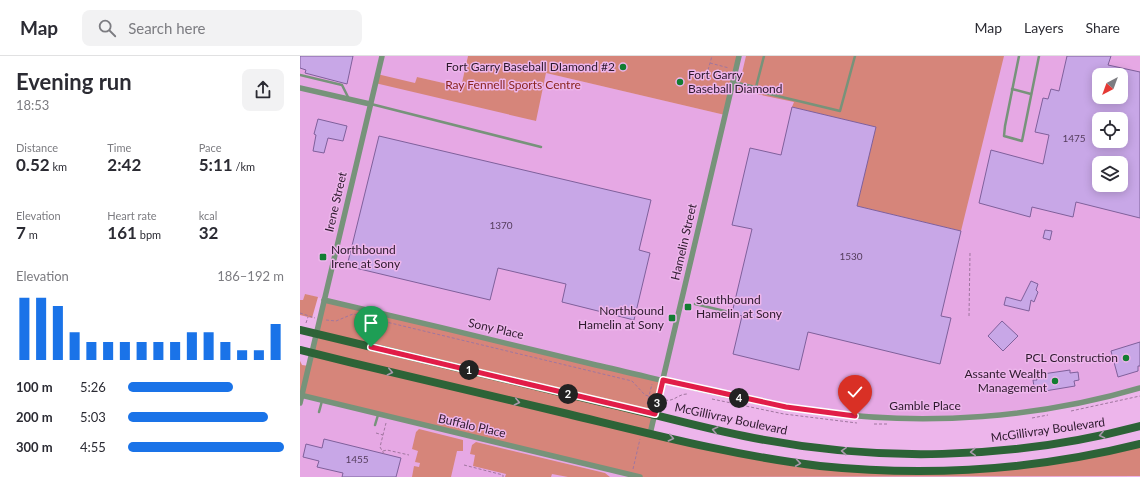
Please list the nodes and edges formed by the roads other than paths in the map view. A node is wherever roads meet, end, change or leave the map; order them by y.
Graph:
1 (382, 56) edge
2 (739, 56) edge
3 (764, 56) edge
4 (855, 56) edge
5 (1019, 56) edge
6 (1039, 56) edge
7 (300, 75) edge
8 (733, 82) junction
9 (756, 87) junction
10 (300, 88) edge
11 (1012, 90) junction
12 (1031, 94) junction
13 (350, 99) junction
14 (370, 104) junction
15 (541, 147) dead end
16 (324, 300) junction
17 (695, 304) dead end
18 (729, 312) dead end
19 (300, 330) edge
20 (316, 334) junction
21 (300, 350) edge
22 (312, 353) junction
23 (663, 380) junction
24 (1140, 388) edge
25 (301, 396) edge
26 (322, 401) junction
27 (300, 403) edge
28 (319, 412) dead end
29 (378, 414) junction
30 (655, 414) junction
31 (375, 425) dead end
32 (1140, 426) edge
33 (650, 434) junction
34 (1140, 444) edge
35 (621, 475) edge
36 (640, 477) edge

1 - 14 street, Irene Street
2 - 8 street, Hamelin Street
3 - 9 lane
4 - 9 lane
5 - 11 lane
6 - 12 lane
7 - 13 lane
8 - 9 lane
8 - 23 street, Hamelin Street
10 - 13 street
11 - 12 lane
11 - 12 lane
13 - 14 street
14 - 15 lane
14 - 16 street, Irene Street
16 - 20 street, Irene Street
16 - 23 street, Sony Place
17 - 18 lane
19 - 20 main road, McGillivray Boulevard
20 - 22 street, Irene Street
20 - 30 main road, McGillivray Boulevard
21 - 22 main road
22 - 25 street, Irene Street
22 -> 33 main road
23 - 24 street, Gamble Place
23 - 30 street, Hamelin Street
25 - 26 street, Buffalo Place
25 - 27 street, Irene Street
26 - 28 lane
26 - 29 street, Buffalo Place
29 - 31 lane
29 - 35 street, Buffalo Place
32 -> 30 main road, McGillivray Boulevard
30 - 33 street, Hamelin Street
33 -> 34 main road
35 - 36 street, Buffalo Place

